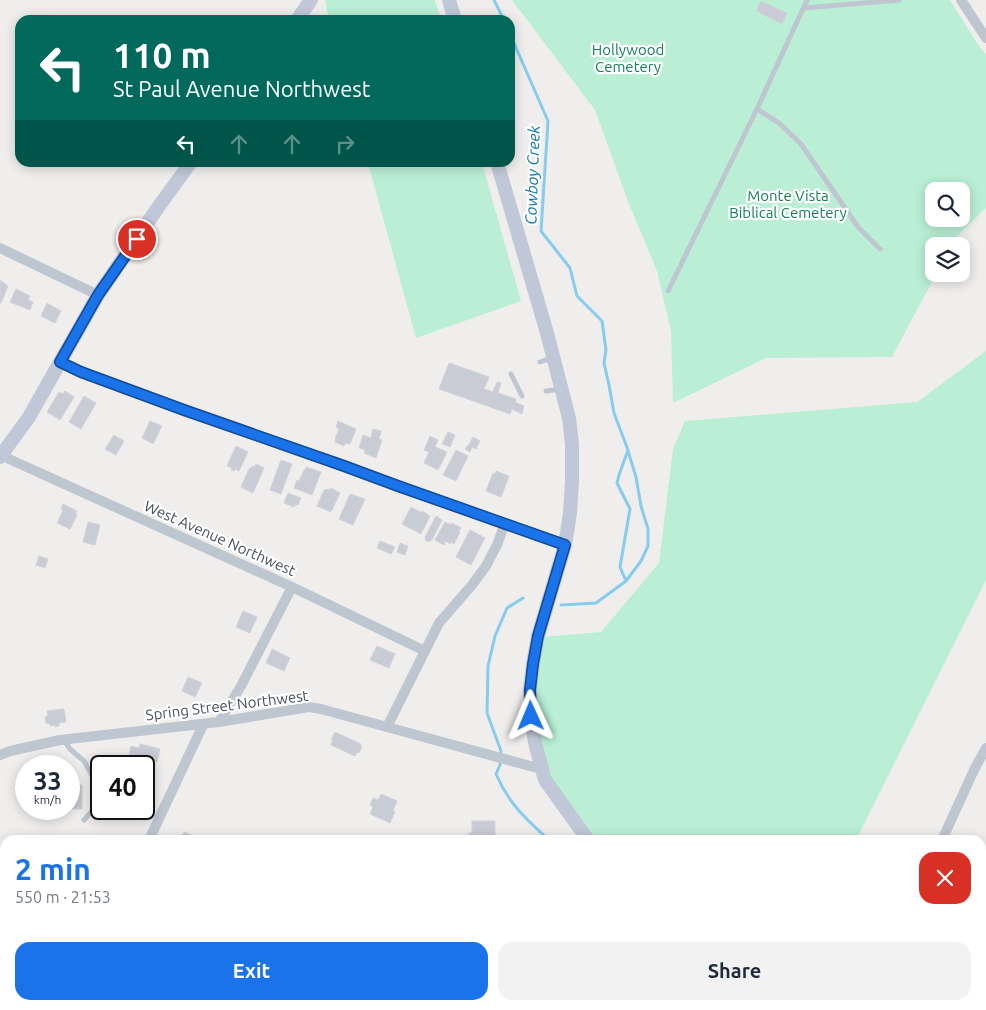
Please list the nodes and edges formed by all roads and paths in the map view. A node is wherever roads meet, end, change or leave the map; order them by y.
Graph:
1 (312, 0) edge
2 (449, 0) edge
3 (807, 0) edge
4 (899, 0) edge
5 (961, 0) edge
6 (804, 8) junction
7 (301, 15) edge
8 (454, 15) edge
9 (986, 38) edge
10 (757, 109) junction
11 (187, 167) edge
12 (498, 167) edge
13 (0, 248) edge
14 (880, 249) dead end
15 (668, 290) dead end
16 (98, 295) junction
17 (60, 362) junction
18 (511, 374) dead end
19 (561, 389) junction
20 (546, 391) dead end
21 (522, 396) dead end
22 (1, 455) edge
23 (505, 524) junction
24 (565, 545) junction
25 (292, 587) junction
26 (425, 650) junction
27 (219, 722) junction
28 (202, 725) junction
29 (387, 727) junction
30 (64, 740) junction
31 (986, 748) edge
32 (0, 754) edge
33 (542, 769) junction
34 (84, 820) dead end
35 (151, 835) edge
36 (584, 835) edge
37 (944, 835) edge

1 - 7 street
2 - 8 street
3 - 6 lane
4 - 6 lane
5 - 9 street
6 - 10 lane
10 - 14 lane
10 - 15 lane
11 - 16 street
12 - 19 street
13 - 16 street
16 - 17 street
17 - 22 street
17 - 23 street
18 - 21 lane
19 - 20 lane
19 - 24 street
22 - 25 street, West Avenue Northwest
23 - 24 street
23 - 26 street
24 - 33 street
25 - 26 street, West Avenue Northwest
25 - 27 street
26 - 29 street
27 - 28 street, Spring Street Northwest
27 - 29 street, Spring Street Northwest
28 - 30 street, Spring Street Northwest
28 - 35 street
29 - 33 street, Spring Street Northwest
30 - 32 street, Spring Street Northwest
30 - 34 lane
31 - 37 street
33 - 36 street

